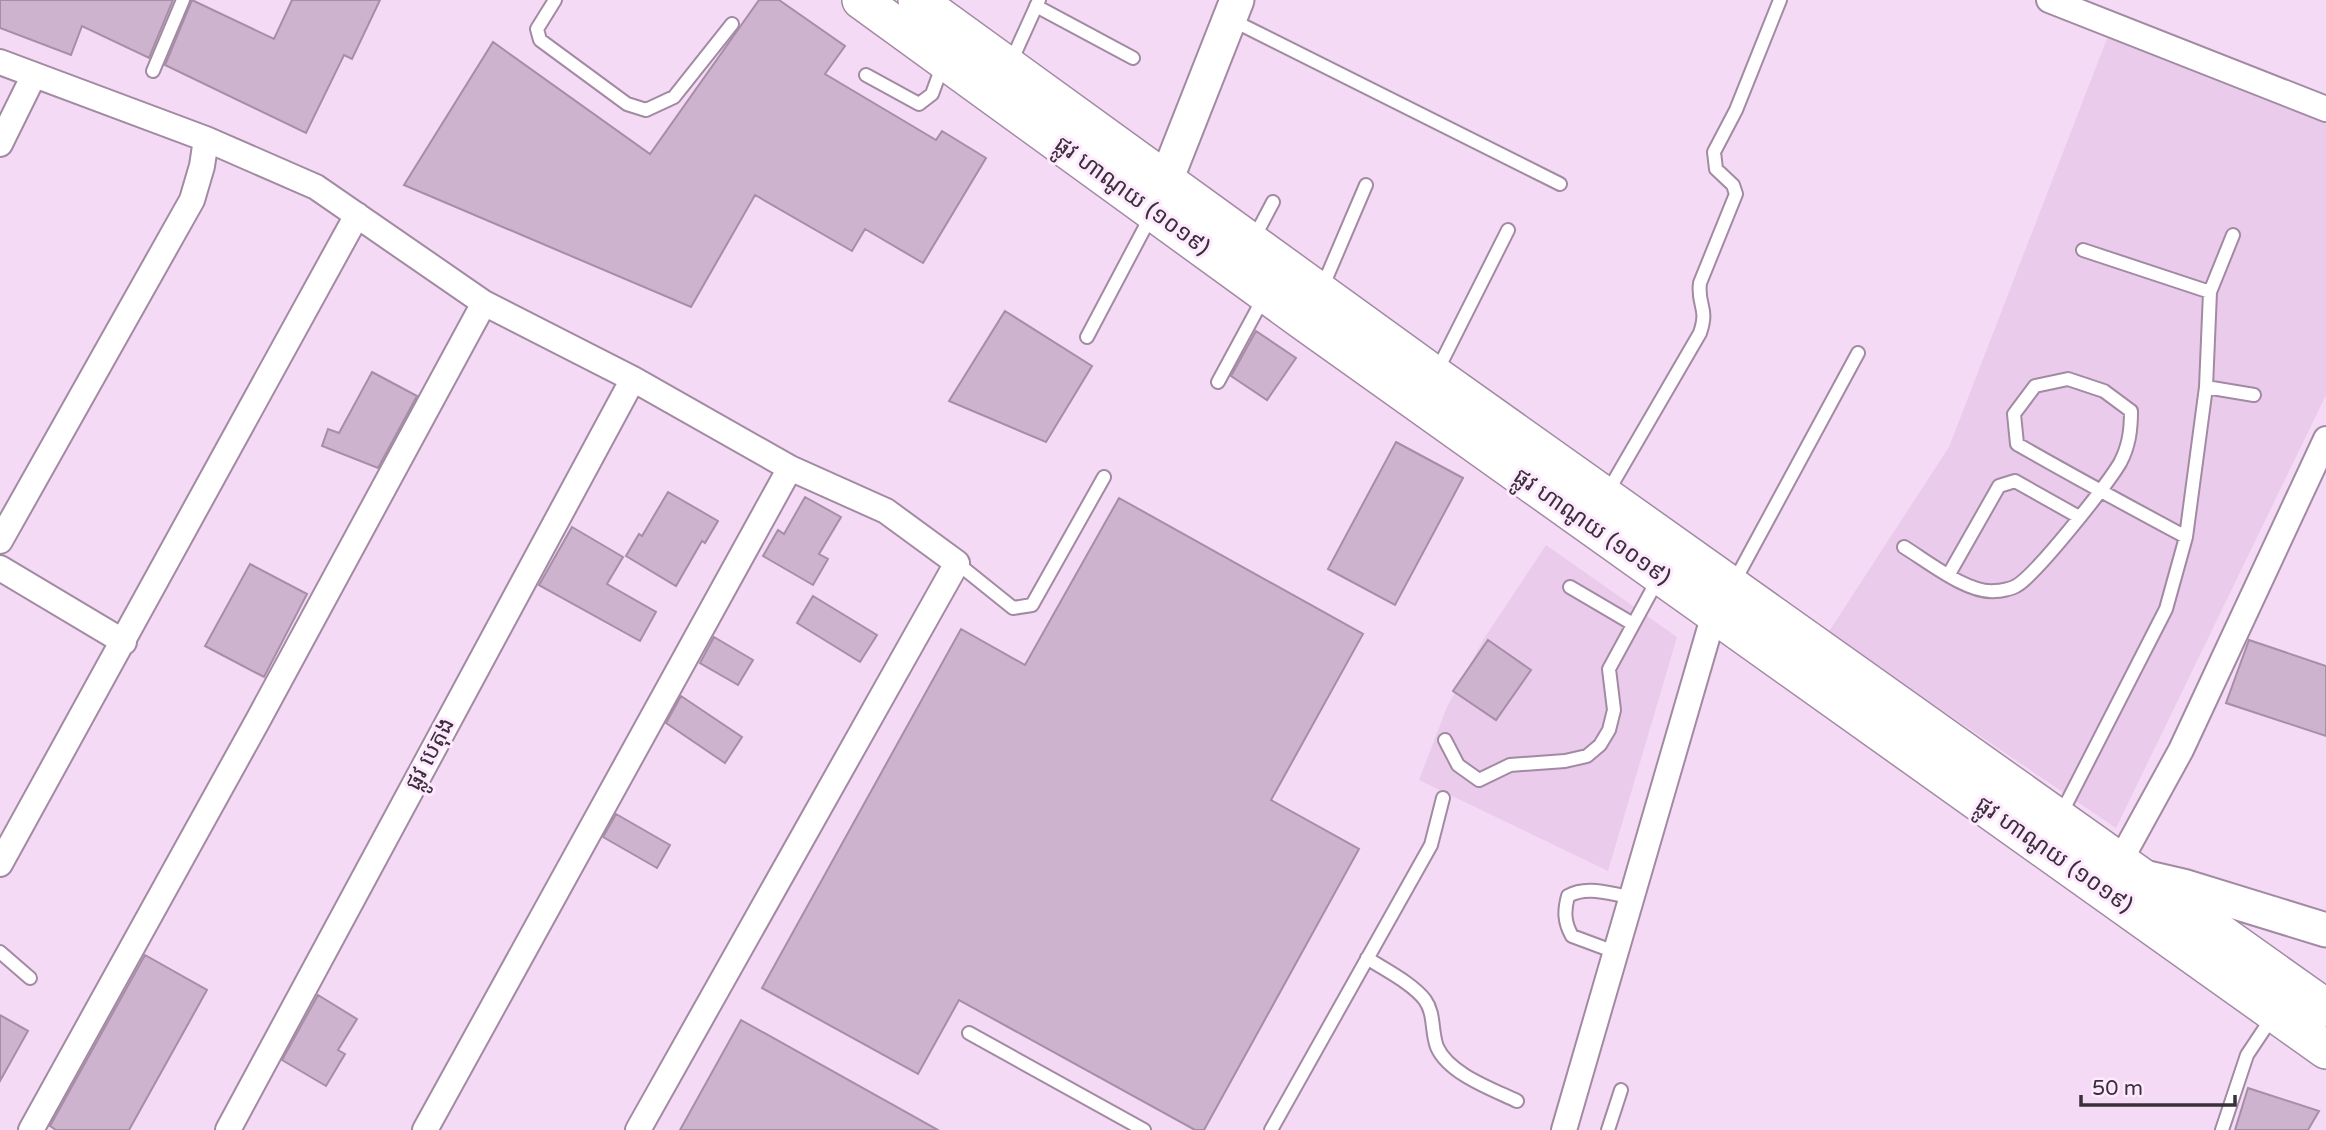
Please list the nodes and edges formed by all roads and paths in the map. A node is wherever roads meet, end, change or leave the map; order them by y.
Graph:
1 (183, 0) edge
2 (555, 0) edge
3 (861, 0) edge
4 (917, 0) edge
5 (1780, 0) edge
6 (2049, 0) edge
7 (1038, 3) edge
8 (1234, 9) edge
9 (732, 24) dead end
10 (1133, 58) dead end
11 (945, 61) junction
12 (0, 62) edge
13 (1009, 66) junction
14 (153, 71) dead end
15 (34, 75) junction
16 (866, 75) dead end
17 (2326, 109) edge
18 (206, 139) junction
19 (0, 144) edge
20 (1560, 184) dead end
21 (1366, 185) dead end
22 (1160, 196) junction
23 (1273, 202) dead end
24 (357, 215) junction
25 (1508, 230) dead end
26 (2233, 235) dead end
27 (1252, 241) junction
28 (2083, 250) dead end
29 (2210, 292) junction
30 (1265, 293) junction
31 (484, 303) junction
32 (1312, 306) junction
33 (1087, 337) dead end
34 (1858, 353) dead end
35 (1435, 375) junction
36 (633, 379) junction
37 (1218, 382) dead end
38 (2206, 387) junction
39 (2254, 395) dead end
40 (2326, 439) edge
41 (790, 468) junction
42 (1104, 477) dead end
43 (2099, 490) junction
44 (1606, 495) junction
45 (2079, 517) junction
46 (2186, 537) junction
47 (0, 541) edge
48 (1904, 547) dead end
49 (957, 564) junction
50 (0, 568) edge
51 (1949, 574) junction
52 (1660, 576) junction
53 (1570, 587) dead end
54 (1723, 599) junction
55 (1633, 624) junction
56 (124, 642) junction
57 (1445, 740) dead end
58 (1443, 798) dead end
59 (2059, 817) junction
60 (0, 863) edge
61 (2128, 880) junction
62 (1631, 897) junction
63 (2326, 930) edge
64 (0, 952) edge
65 (1615, 952) junction
66 (1367, 958) junction
67 (30, 978) dead end
68 (2285, 999) junction
69 (2326, 1008) edge
70 (969, 1033) dead end
71 (2326, 1050) edge
72 (1621, 1090) dead end
73 (1517, 1101) dead end
74 (31, 1130) edge
75 (228, 1130) edge
76 (425, 1130) edge
77 (638, 1130) edge
78 (1144, 1130) edge
79 (1271, 1130) edge
80 (1564, 1130) edge
81 (1608, 1130) edge
82 (2222, 1130) edge

1 - 14 lane
2 - 9 lane
3 - 11 main road, ផ្លូវ ហាណូយ (១០១៩)
4 - 13 main road, ផ្លូវ ហាណូយ (១០១៩)
5 - 44 lane
6 - 17 street
7 - 10 lane
7 - 13 lane
8 - 20 lane
8 - 22 street
11 - 16 lane
11 - 22 main road, ផ្លូវ ហាណូយ (១០១៩)
12 - 15 street
13 - 22 main road, ផ្លូវ ហាណូយ (១០១៩)
15 - 18 street
15 - 19 street
18 - 24 street
18 - 47 street
21 - 32 lane
22 - 27 main road, ផ្លូវ ហាណូយ (១០១៩)
22 - 30 main road, ផ្លូវ ហាណូយ (១០១៩)
22 - 33 lane
23 - 27 lane
24 - 31 street
24 - 56 street
25 - 35 lane
26 - 29 lane
27 - 32 main road, ផ្លូវ ហាណូយ (១០១៩)
28 - 29 lane
29 - 38 lane
30 - 32 main road, ផ្លូវ ហាណូយ (១០១៩)
30 - 37 lane
31 - 36 street
31 - 74 street
32 - 35 main road, ផ្លូវ ហាណូយ (១០១៩)
32 - 52 main road, ផ្លូវ ហាណូយ (១០១៩)
34 - 54 lane
35 - 44 main road, ផ្លូវ ហាណូយ (១០១៩)
36 - 41 street
36 - 75 street, ផ្លូវ បេតុង
38 - 39 lane
38 - 46 lane
40 - 61 street
41 - 49 street
41 - 76 street
42 - 49 lane
43 - 43 lane
43 - 45 lane
43 - 46 lane
44 - 54 main road, ផ្លូវ ហាណូយ (១០១៩)
45 - 51 lane
45 - 51 lane
46 - 59 lane
48 - 51 lane
49 - 77 street
50 - 56 street
52 - 54 main road, ផ្លូវ ហាណូយ (១០១៩)
52 - 55 lane
53 - 55 lane
54 - 59 main road, ផ្លូវ ហាណូយ (១០១៩)
54 - 61 main road, ផ្លូវ ហាណូយ (១០១៩)
54 - 62 street
55 - 57 lane
56 - 60 street
58 - 66 lane
59 - 61 main road, ផ្លូវ ហាណូយ (១០១៩)
61 - 63 street
61 - 68 main road, ផ្លូវ ហាណូយ (១០១៩)
62 - 65 street
62 - 65 lane
64 - 67 lane
65 - 80 street
66 - 73 lane
66 - 79 lane
68 - 69 main road, ផ្លូវ ហាណូយ (១០១៩)
68 - 71 main road, ផ្លូវ ហាណូយ (១០១៩)
68 - 82 lane
70 - 78 lane
72 - 81 lane

